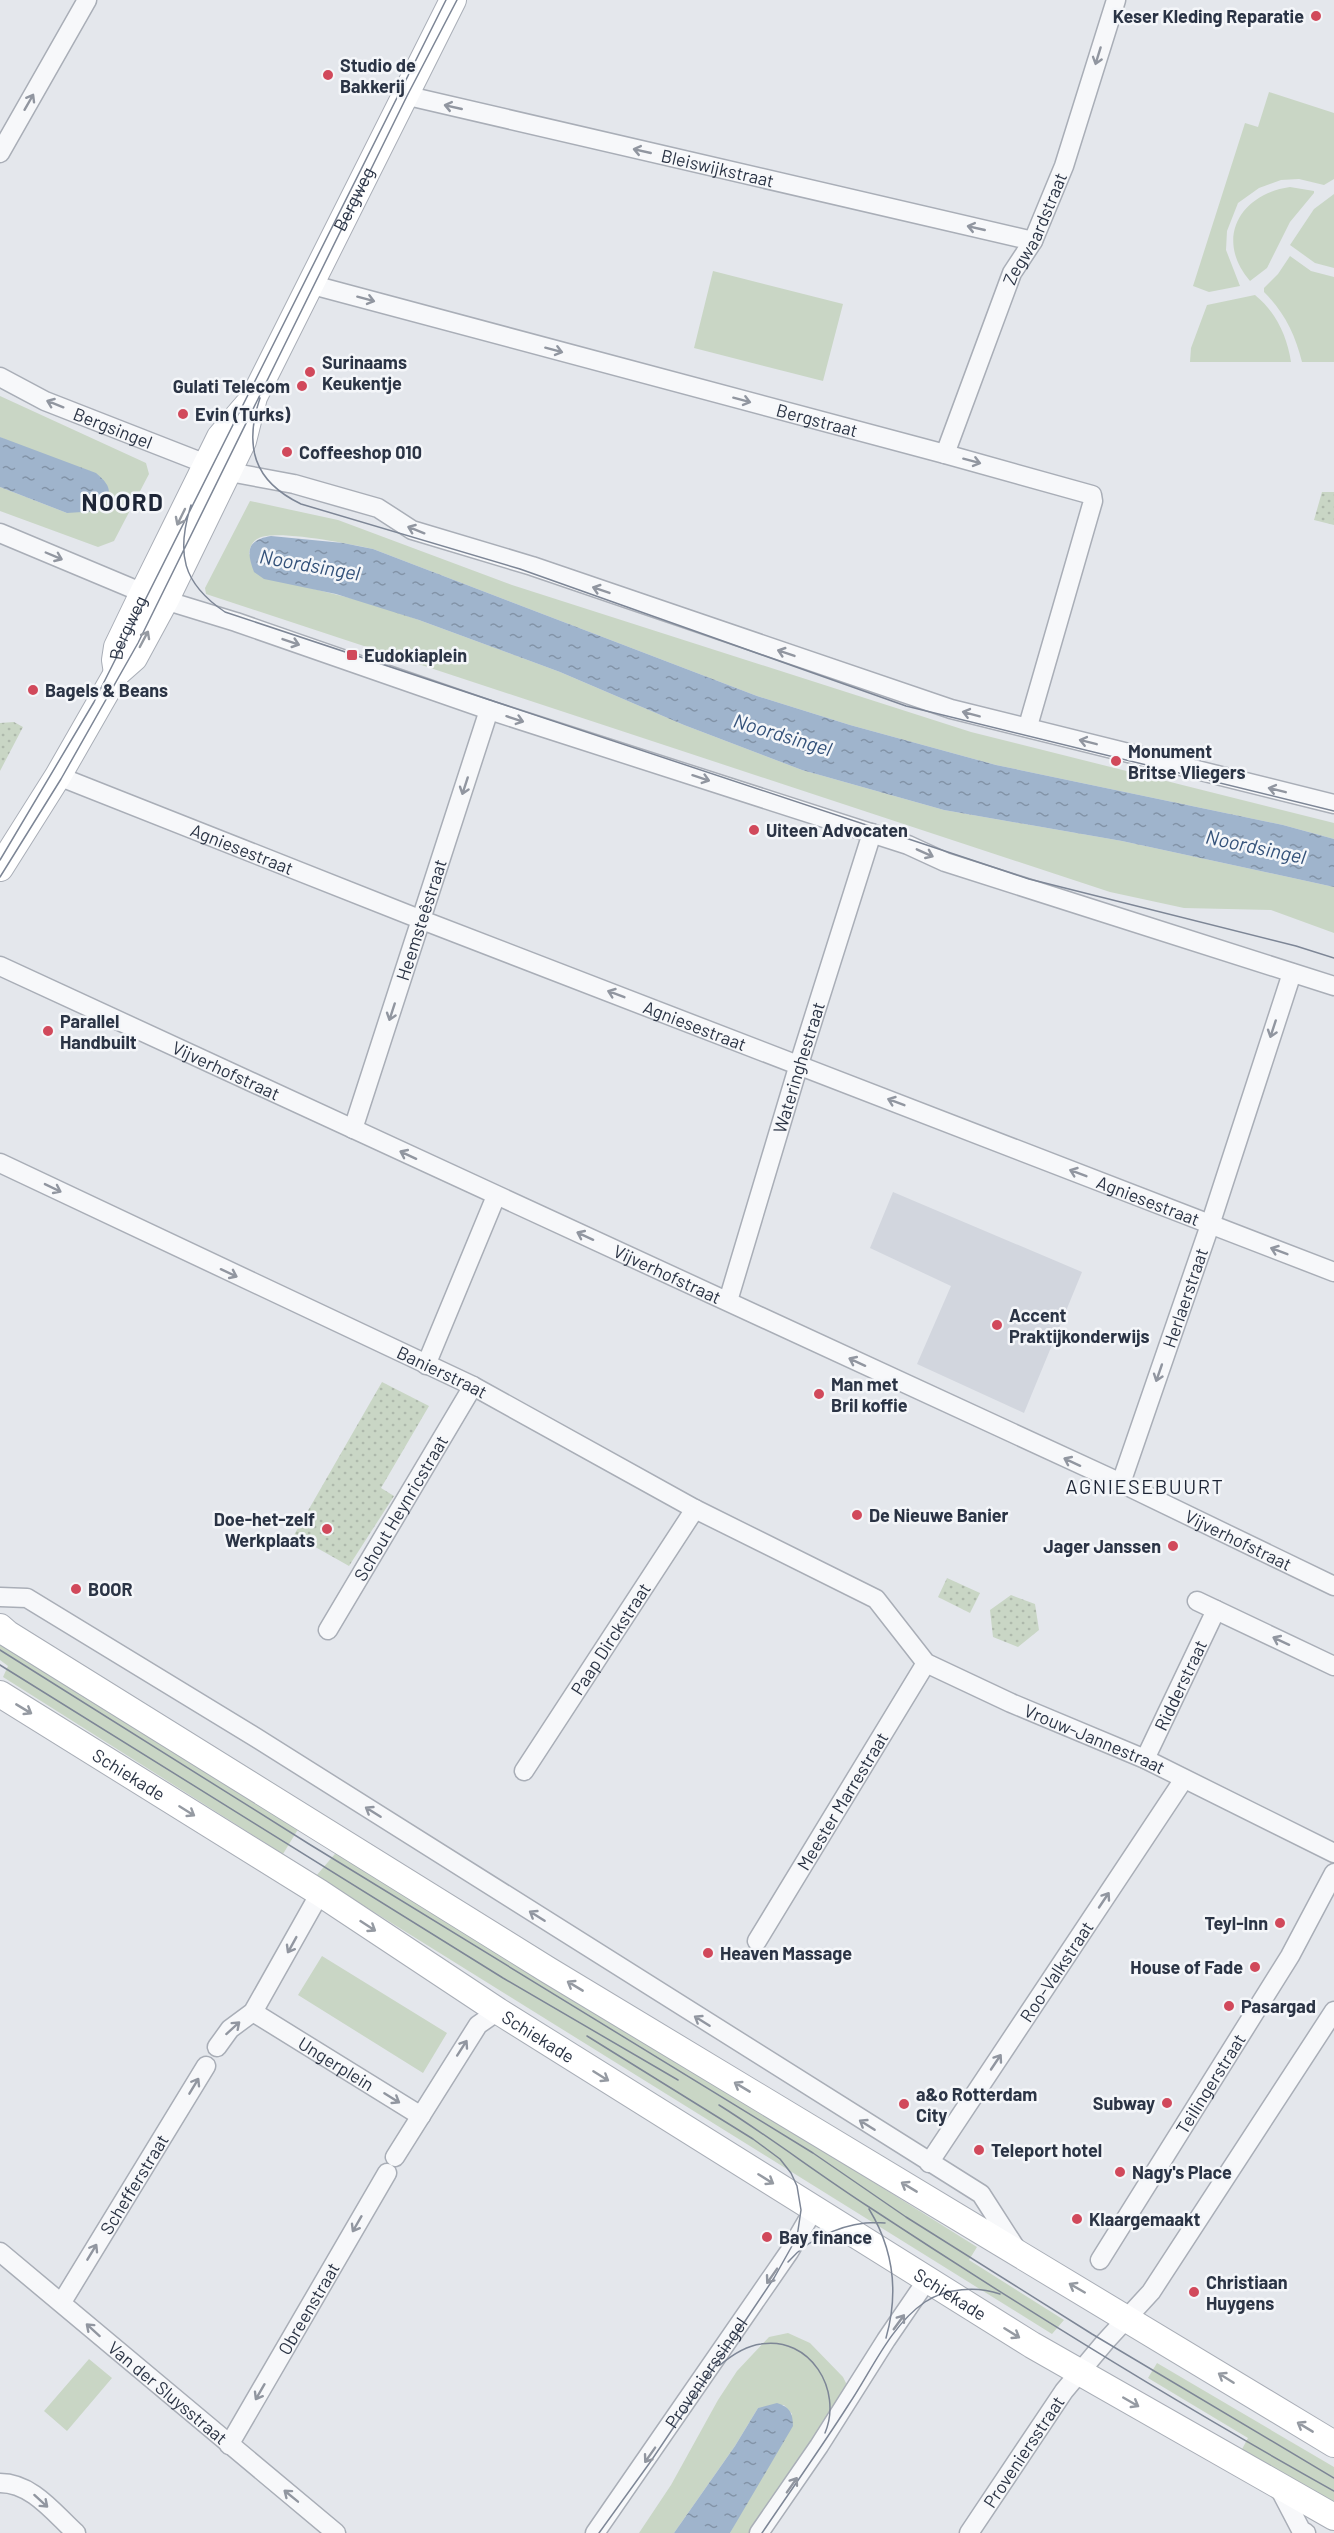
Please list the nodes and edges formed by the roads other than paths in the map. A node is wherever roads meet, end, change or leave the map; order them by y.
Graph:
1 (87, 0) edge
2 (453, 0) edge
3 (1116, 0) edge
4 (404, 95) junction
5 (0, 153) edge
6 (1033, 241) junction
7 (309, 284) junction
8 (0, 377) edge
9 (945, 454) junction
10 (218, 468) junction
11 (0, 533) edge
12 (154, 596) junction
13 (489, 710) junction
14 (1028, 726) junction
15 (58, 776) junction
16 (1334, 804) edge
17 (872, 833) junction
18 (0, 868) edge
19 (422, 920) junction
20 (0, 966) edge
21 (1292, 973) junction
22 (1334, 987) edge
23 (799, 1064) junction
24 (353, 1129) junction
25 (0, 1163) edge
26 (496, 1196) junction
27 (1210, 1225) junction
28 (1334, 1272) edge
29 (728, 1301) junction
30 (426, 1365) junction
31 (473, 1386) junction
32 (1121, 1483) junction
33 (695, 1509) junction
34 (1334, 1586) edge
35 (0, 1597) edge
36 (876, 1599) joint
37 (1197, 1601) dead end
38 (1216, 1610) junction
39 (0, 1627) edge
40 (328, 1630) dead end
41 (926, 1663) junction
42 (1334, 1666) edge
43 (0, 1694) edge
44 (1145, 1759) junction
45 (524, 1771) dead end
46 (1184, 1779) junction
47 (1334, 1853) edge
48 (1334, 1873) edge
49 (320, 1893) junction
50 (757, 1941) dead end
51 (498, 2011) junction
52 (1334, 2011) edge
53 (253, 2012) junction
54 (217, 2047) dead end
55 (206, 2066) dead end
56 (421, 2116) junction
57 (929, 2163) junction
58 (814, 2209) junction
59 (0, 2252) edge
60 (1020, 2254) junction
61 (1100, 2260) dead end
62 (927, 2280) junction
63 (62, 2302) junction
64 (1127, 2317) junction
65 (1072, 2382) junction
66 (1334, 2444) edge
67 (229, 2445) junction
68 (0, 2483) edge
69 (1278, 2486) junction
70 (1334, 2517) edge
71 (76, 2533) edge
72 (336, 2533) edge
73 (594, 2533) edge
74 (759, 2533) edge
75 (969, 2533) edge
76 (1306, 2533) edge

5 -> 1 street
2 - 4 main road, Bergweg
3 -> 6 street, Zegwaardstraat
6 -> 4 street, Bleiswijkstraat
4 - 7 main road, Bergweg
6 - 9 street, Zegwaardstraat
7 -> 9 street, Bergstraat
7 - 10 main road, Bergweg
10 -> 8 street, Bergsingel
9 -> 14 street, Bergstraat
10 - 12 main road, Bergweg
14 -> 10 street
11 -> 12 street
12 -> 13 street
12 - 15 main road, Bergweg
13 -> 17 street
13 -> 19 street, Heemsteêstraat
16 -> 14 street
15 - 18 main road, Bergweg
15 - 19 street, Agniesestraat
17 -> 21 street
17 - 23 street, Wateringhestraat
23 -> 19 street, Agniesestraat
19 -> 24 street, Heemsteêstraat
20 - 24 street, Vijverhofstraat
21 - 22 street
21 -> 27 street, Herlaerstraat
27 -> 23 street, Agniesestraat
23 - 29 street, Wateringhestraat
26 -> 24 street, Vijverhofstraat
25 -> 30 street, Banierstraat
29 -> 26 street, Vijverhofstraat
26 - 30 street
28 -> 27 street, Agniesestraat
27 -> 32 street, Herlaerstraat
32 -> 29 street, Vijverhofstraat
30 - 31 street, Banierstraat
31 - 33 street, Banierstraat
31 - 40 street, Schout Heynricstraat
32 - 34 street, Vijverhofstraat
33 - 36 street, Banierstraat
33 - 45 street, Paap Dirckstraat
57 -> 35 street
36 - 41 street, Vrouw-Jannestraat
37 - 38 street
42 -> 38 street
38 - 44 street, Ridderstraat
60 -> 39 main road
41 - 44 street, Vrouw-Jannestraat
41 - 50 street, Meester Marrestraat
43 -> 49 main road, Schiekade
44 - 46 street, Vrouw-Jannestraat
46 - 47 street, Vrouw-Jannestraat
57 -> 46 street, Roo-Valkstraat
48 - 61 street, Teilingerstraat
49 -> 51 main road, Schiekade
49 -> 53 street
56 -> 51 street
51 -> 58 main road, Schiekade
52 - 64 street
54 -> 53 street
53 -> 56 street, Ungerplein
63 -> 55 street, Schefferstraat
56 -> 67 street, Obreenstraat
57 - 60 street
58 - 62 main road, Schiekade
58 -> 73 street, Provenierssingel
59 - 63 street, Van der Sluysstraat
64 -> 60 main road
62 -> 65 main road, Schiekade
74 -> 62 street
67 -> 63 street, Van der Sluysstraat
64 - 65 street
66 -> 64 main road
65 -> 69 main road, Schiekade
65 - 75 street, Proveniersstraat
72 -> 67 street, Van der Sluysstraat
68 -> 71 street
69 - 70 main road, Schiekade
69 - 76 street

